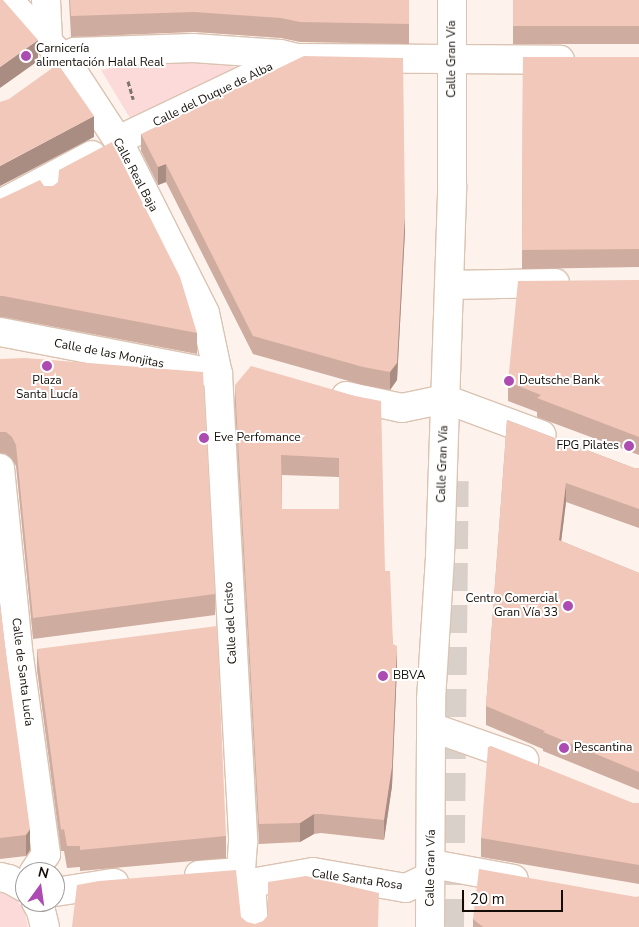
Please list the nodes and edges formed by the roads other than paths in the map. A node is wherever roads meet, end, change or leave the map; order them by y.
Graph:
1 (8, 0) edge
2 (46, 0) edge
3 (452, 0) edge
4 (48, 41) junction
5 (74, 52) dead end
6 (298, 58) junction
7 (581, 60) edge
8 (452, 61) junction
9 (124, 139) junction
10 (0, 204) edge
11 (579, 283) edge
12 (449, 285) junction
13 (0, 332) edge
14 (218, 374) junction
15 (323, 390) edge
16 (445, 399) junction
17 (568, 445) edge
18 (0, 468) edge
19 (232, 629) junction
20 (203, 633) edge
21 (431, 727) junction
22 (550, 770) edge
23 (40, 862) edge
24 (431, 870) junction
25 (246, 877) junction
26 (174, 878) edge
27 (135, 881) edge
28 (536, 882) edge
29 (65, 890) edge
30 (42, 912) edge
31 (45, 927) edge
32 (254, 927) edge
33 (430, 927) edge

1 - 4 street, Calle Real Baja
2 - 4 street
3 - 8 street, Calle Gran Vía
4 - 9 street, Calle Real Baja
5 - 6 street, Calle del Duque de Alba
6 - 8 street, Calle del Duque de Alba
6 - 9 street, Calle del Duque de Alba
7 - 8 street, Calle del Duque de Alba
8 - 12 street, Calle Gran Vía
9 - 10 street, Calle del Duque de Alba
9 - 14 street, Calle Real Baja
11 - 12 street
12 - 16 street, Calle Gran Vía
13 - 14 street, Calle de las Monjitas
14 - 19 street, Calle del Cristo
15 - 16 street
16 - 17 street
16 - 21 street, Calle Gran Vía
18 - 23 street, Calle de Santa Lucía
19 - 20 street
19 - 25 street, Calle del Cristo
21 - 22 street
21 - 24 street, Calle Gran Vía
24 - 25 street, Calle Santa Rosa
24 - 28 street
24 - 33 street, Calle Gran Vía
25 - 26 street, Calle Santa Rosa
25 - 32 street, Calle del Cristo
27 - 29 street
30 - 31 street

